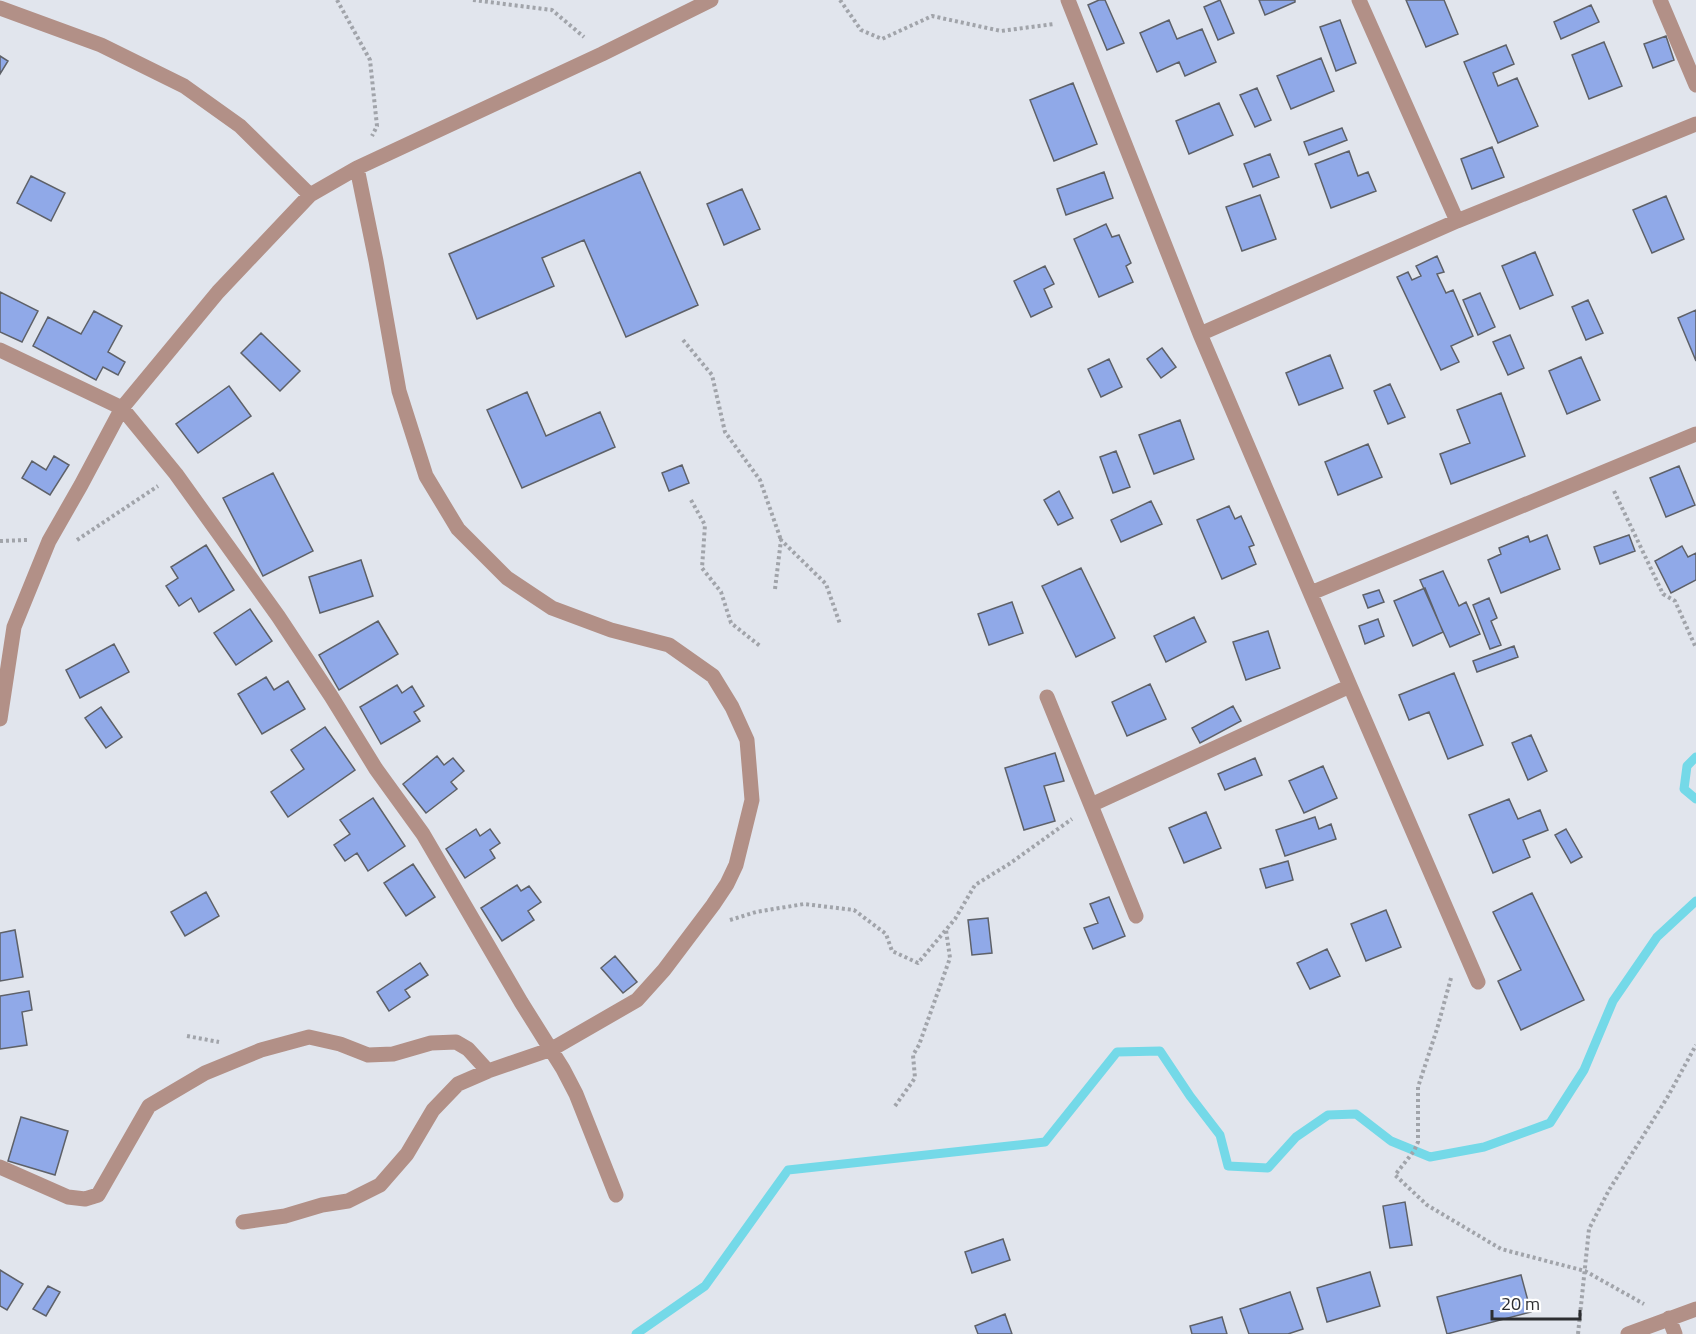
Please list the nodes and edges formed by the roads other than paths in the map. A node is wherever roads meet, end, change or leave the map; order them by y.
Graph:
1 (711, 0) edge
2 (1068, 0) edge
3 (1359, 0) edge
4 (1660, 0) edge
5 (11, 6) edge
6 (1696, 85) edge
7 (1696, 124) edge
8 (357, 168) junction
9 (310, 195) junction
10 (1457, 221) junction
11 (1200, 334) junction
12 (0, 350) edge
13 (122, 408) junction
14 (1696, 434) edge
15 (1311, 593) junction
16 (1350, 686) junction
17 (1047, 697) dead end
18 (1, 710) edge
19 (1091, 805) junction
20 (1136, 916) dead end
21 (1478, 982) dead end
22 (552, 1049) junction
23 (488, 1071) junction
24 (0, 1167) edge
25 (616, 1195) dead end
26 (243, 1222) dead end
27 (1696, 1309) edge
28 (1669, 1318) junction
29 (1628, 1334) edge
30 (1675, 1334) edge

1 - 8 street
2 - 11 street
3 - 10 street
4 - 6 street
5 - 9 street
7 - 10 street
8 - 9 street
8 - 22 street
9 - 13 street
10 - 11 street
11 - 15 street
12 - 13 street
13 - 18 street
13 - 22 street
14 - 15 street
15 - 16 street
16 - 19 street
16 - 21 street
17 - 19 street
19 - 20 street
22 - 23 street
22 - 25 street
23 - 24 street
23 - 26 street
27 - 28 street
28 - 29 street
28 - 30 street

